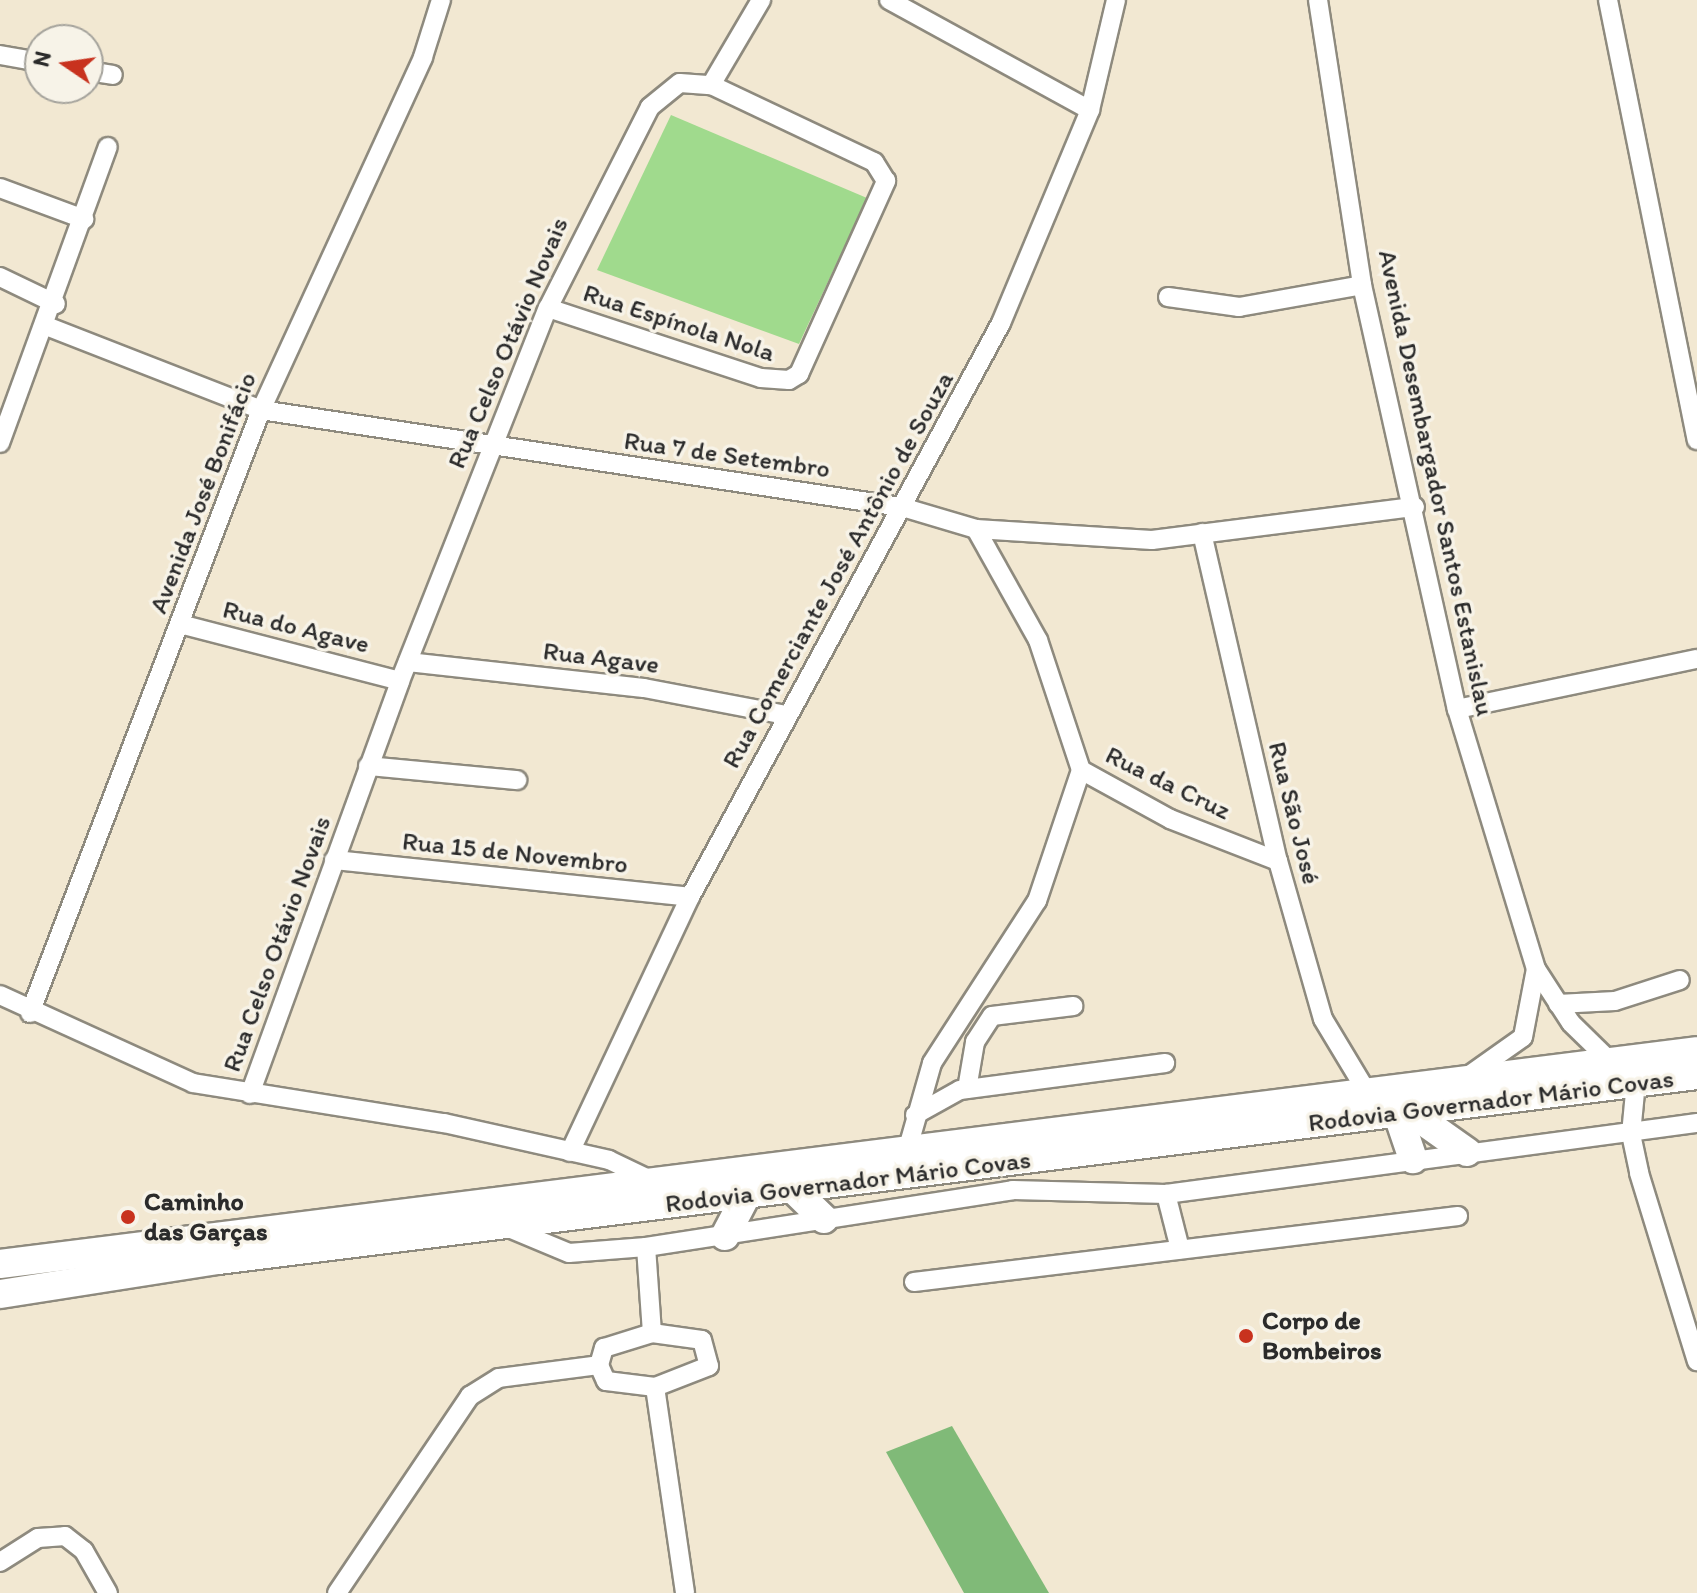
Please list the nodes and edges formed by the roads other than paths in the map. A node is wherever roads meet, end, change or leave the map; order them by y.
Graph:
1 (441, 0) edge
2 (761, 0) edge
3 (889, 0) edge
4 (1116, 0) edge
5 (1318, 0) edge
6 (1608, 0) edge
7 (0, 55) edge
8 (24, 59) edge
9 (104, 74) edge
10 (113, 75) dead end
11 (711, 85) junction
12 (1090, 110) junction
13 (108, 147) dead end
14 (0, 188) edge
15 (84, 219) junction
16 (0, 277) edge
17 (1362, 285) junction
18 (1168, 297) dead end
19 (56, 304) junction
20 (548, 308) junction
21 (46, 326) junction
22 (261, 410) junction
23 (1697, 440) edge
24 (0, 443) edge
25 (489, 448) junction
26 (902, 507) junction
27 (1415, 507) junction
28 (976, 529) junction
29 (1202, 533) junction
30 (180, 624) junction
31 (1697, 659) edge
32 (408, 662) junction
33 (400, 681) junction
34 (1457, 709) junction
35 (786, 715) junction
36 (368, 766) junction
37 (1081, 770) junction
38 (517, 780) dead end
39 (334, 860) junction
40 (1278, 861) junction
41 (690, 897) junction
42 (1536, 969) junction
43 (1680, 980) dead end
44 (0, 995) edge
45 (1558, 1004) junction
46 (1073, 1006) dead end
47 (30, 1013) junction
48 (1697, 1051) edge
49 (1611, 1062) junction
50 (1165, 1063) dead end
51 (1697, 1075) edge
52 (1636, 1082) junction
53 (1458, 1083) junction
54 (967, 1089) junction
55 (1367, 1092) junction
56 (250, 1094) junction
57 (1403, 1112) junction
58 (915, 1115) junction
59 (1697, 1123) edge
60 (1631, 1134) junction
61 (907, 1151) junction
62 (570, 1152) junction
63 (1467, 1152) junction
64 (1413, 1159) junction
65 (655, 1182) junction
66 (793, 1189) junction
67 (747, 1194) junction
68 (1166, 1194) junction
69 (1458, 1216) dead end
70 (824, 1219) junction
71 (504, 1226) junction
72 (725, 1236) junction
73 (646, 1247) junction
74 (1180, 1249) junction
75 (0, 1264) edge
76 (914, 1282) dead end
77 (0, 1294) edge
78 (652, 1333) junction
79 (1697, 1361) edge
80 (599, 1365) junction
81 (655, 1387) junction
82 (0, 1562) edge
83 (108, 1593) edge
84 (337, 1593) edge
85 (685, 1593) edge

1 - 22 street, Avenida José Bonifácio
2 - 11 street
3 - 12 street
4 - 12 street, Rua Comerciante José Antônio de Souza
5 - 17 street, Avenida Desembargador Santos Estanislau
6 - 23 street
7 - 8 street
9 - 10 street
11 - 20 street, Rua Celso Otávio Novais
11 - 20 street, Rua Espínola Nola
12 - 26 street, Rua Comerciante José Antônio de Souza
13 - 15 street
14 - 15 street
15 - 19 street
16 - 19 street
17 - 18 street
17 - 27 street, Avenida Desembargador Santos Estanislau
19 - 21 street
20 - 25 street, Rua Celso Otávio Novais
21 - 22 street, Rua 7 de Setembro
21 - 24 street
22 - 25 street, Rua 7 de Setembro
22 - 30 street, Avenida José Bonifácio
25 - 26 street, Rua 7 de Setembro
25 - 32 street, Rua Celso Otávio Novais
26 - 28 street, Rua 7 de Setembro
26 - 35 street, Rua Comerciante José Antônio de Souza
27 - 29 street, Rua 7 de Setembro
27 - 34 street, Avenida Desembargador Santos Estanislau
28 - 29 street, Rua 7 de Setembro
28 - 37 street
29 - 40 street, Rua São José
30 - 33 street, Rua do Agave
30 - 47 street, Avenida José Bonifácio
31 - 34 street
32 - 33 street, Rua Celso Otávio Novais
32 - 35 street, Rua Agave
33 - 36 street, Rua Celso Otávio Novais
34 - 42 street, Avenida Desembargador Santos Estanislau
35 - 41 street, Rua Comerciante José Antônio de Souza
36 - 38 street
36 - 39 street, Rua Celso Otávio Novais
37 - 40 street, Rua da Cruz
37 - 58 street
39 - 41 street, Rua 15 de Novembro
39 - 56 street, Rua Celso Otávio Novais
40 - 55 street, Rua São José
41 - 62 street, Rua Comerciante José Antônio de Souza
42 - 45 street, Avenida Desembargador Santos Estanislau
42 - 53 street, Avenida Desembargador Santos Estanislau
43 - 45 street
44 - 47 street
45 - 49 street, Avenida Desembargador Santos Estanislau
46 - 54 street
47 - 56 street
48 - 49 highway, Rodovia Governador Mário Covas
49 - 53 highway, Rodovia Governador Mário Covas
50 - 54 street
51 - 52 highway, Rodovia Governador Mário Covas
52 - 57 highway, Rodovia Governador Mário Covas
52 - 60 street
53 - 55 highway, Rodovia Governador Mário Covas
54 - 58 street
55 - 61 highway, Rodovia Governador Mário Covas
56 - 62 street
57 - 63 highway
57 - 64 highway
57 - 66 highway, Rodovia Governador Mário Covas
58 - 61 street
59 - 60 street
60 - 63 street
60 - 79 street
61 - 65 highway, Rodovia Governador Mário Covas
62 - 65 street
63 - 64 street
64 - 68 street
65 - 75 highway, Rodovia Governador Mário Covas
66 - 67 highway, Rodovia Governador Mário Covas
66 - 70 highway
67 - 71 highway, Rodovia Governador Mário Covas
67 - 72 highway
68 - 70 street
68 - 74 street
69 - 74 street
70 - 72 street
71 - 73 street
71 - 77 highway, Rodovia Governador Mário Covas
72 - 73 street
73 - 78 street
74 - 76 street
78 - 80 street
78 - 81 street
80 - 81 street
80 - 84 street
81 - 85 street
82 - 83 street

